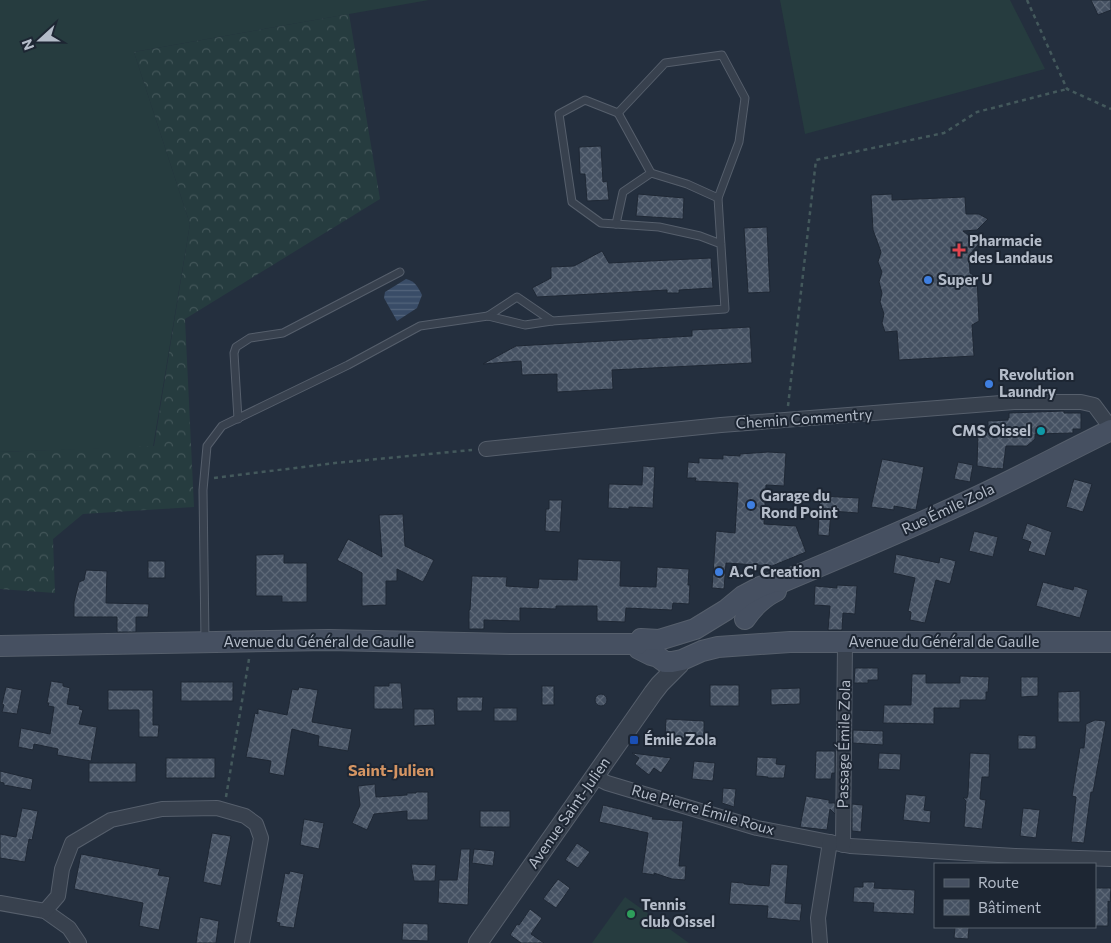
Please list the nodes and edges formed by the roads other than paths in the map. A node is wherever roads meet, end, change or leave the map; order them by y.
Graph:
1 (618, 114) junction
2 (651, 173) junction
3 (718, 198) junction
4 (616, 224) junction
5 (722, 244) junction
6 (400, 272) dead end
7 (488, 316) junction
8 (552, 321) junction
9 (238, 418) junction
10 (1111, 429) edge
11 (486, 449) road end
12 (782, 582) junction
13 (726, 610) junction
14 (746, 622) junction
15 (1111, 642) edge
16 (205, 643) junction
17 (845, 643) junction
18 (776, 644) junction
19 (0, 646) edge
20 (732, 646) junction
21 (658, 648) junction
22 (682, 660) junction
23 (660, 684) junction
24 (595, 777) junction
25 (837, 843) junction
26 (1111, 859) edge
27 (0, 903) edge
28 (45, 912) junction
29 (79, 943) edge
30 (242, 943) edge
31 (478, 943) edge
32 (820, 943) edge

1 - 2 lane
1 - 3 lane
1 - 4 lane
2 - 3 lane
2 - 4 lane
3 - 5 lane
4 - 5 lane
5 - 8 lane
6 - 9 lane
7 - 8 lane
7 - 8 lane
7 - 9 lane
9 - 16 lane
10 - 11 street, Chemin Commentry
10 - 12 main road, Rue Émile Zola
12 - 13 main road, Rue Émile Zola
12 - 14 main road, Rue Émile Zola
13 - 14 main road
13 - 21 main road, Avenue du Général de Gaulle
14 - 18 main road
14 - 20 main road
15 - 17 main road, Avenue du Général de Gaulle
16 - 19 main road, Avenue du Général de Gaulle
16 - 21 main road, Avenue du Général de Gaulle
17 - 18 main road, Avenue du Général de Gaulle
17 - 25 street, Passage Émile Zola
18 - 20 main road, Avenue du Général de Gaulle
20 - 22 main road, Avenue du Général de Gaulle
21 - 22 main road, Avenue du Général de Gaulle
21 - 23 street
22 - 23 street, Avenue Saint-Julien
23 - 24 street, Avenue Saint-Julien
24 - 25 street, Rue Pierre Émile Roux
24 - 31 street, Avenue Saint-Julien
25 - 26 street, Rue Pierre Émile Roux
25 - 32 street, Passage Émile Zola
27 - 28 street
28 - 29 street
28 - 30 street

